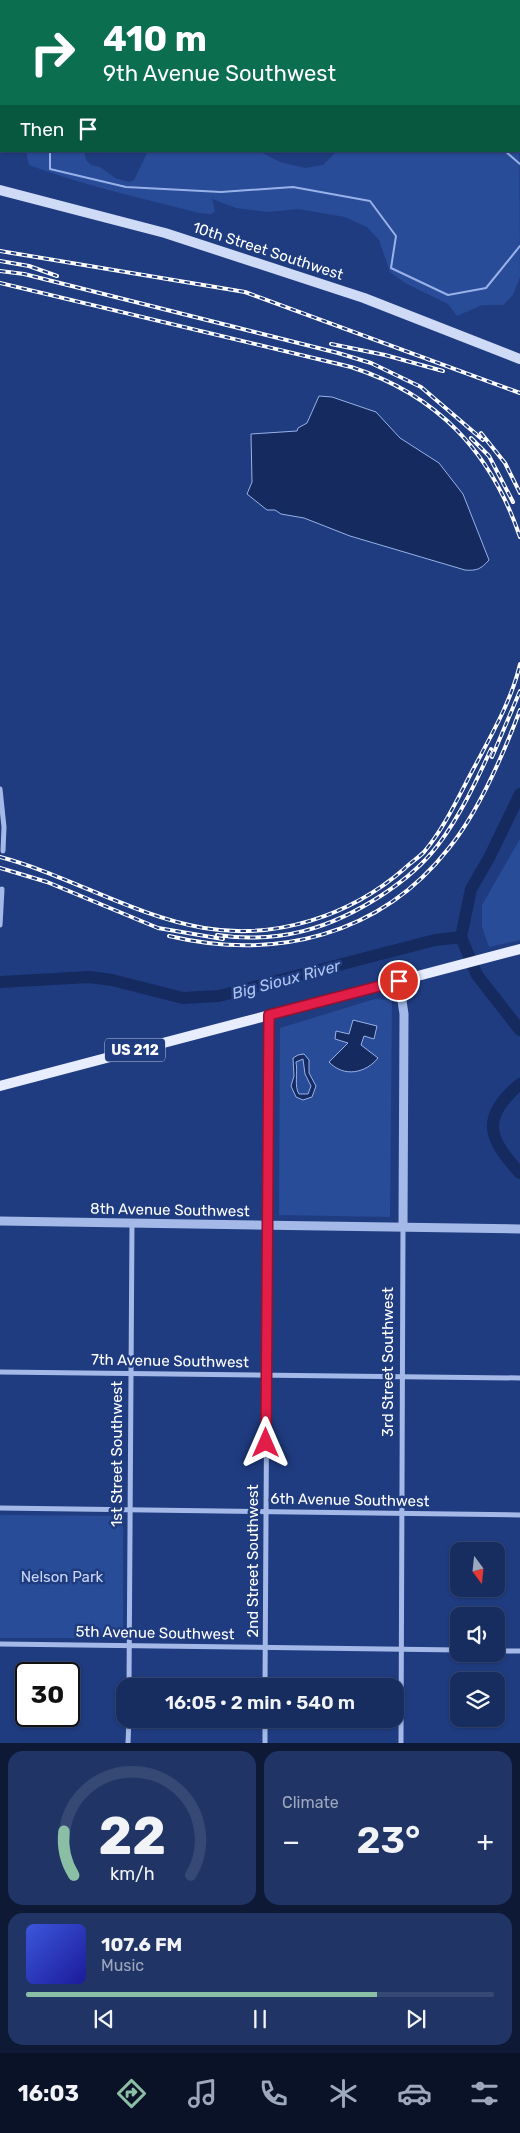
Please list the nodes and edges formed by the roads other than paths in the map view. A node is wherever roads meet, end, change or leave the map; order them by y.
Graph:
1 (0, 190) edge
2 (520, 359) edge
3 (0, 789) edge
4 (3, 851) dead end
5 (2, 889) dead end
6 (0, 924) edge
7 (520, 949) edge
8 (399, 981) junction
9 (269, 1015) junction
10 (0, 1086) edge
11 (0, 1221) edge
12 (132, 1223) junction
13 (268, 1225) junction
14 (403, 1228) junction
15 (520, 1229) edge
16 (0, 1372) edge
17 (130, 1373) junction
18 (266, 1375) junction
19 (402, 1377) junction
20 (520, 1378) edge
21 (0, 1508) edge
22 (130, 1509) junction
23 (265, 1511) junction
24 (402, 1514) junction
25 (520, 1515) edge
26 (0, 1644) edge
27 (129, 1645) junction
28 (265, 1647) junction
29 (401, 1649) junction
30 (450, 1650) edge
31 (505, 1651) edge
32 (520, 1652) edge
33 (129, 1678) edge
34 (265, 1678) edge
35 (129, 1728) edge
36 (265, 1728) edge
37 (128, 1743) edge
38 (265, 1743) edge
39 (401, 1743) edge

1 - 2 main road, 10th Street Southwest
3 - 4 street
5 - 6 street
7 - 8 main road, US 212
8 - 9 main road, US 212
8 - 14 street, 3rd Street Southwest
9 - 10 main road, US 212
9 - 13 street, 2nd Street Southwest
11 - 12 street, 8th Avenue Southwest
12 - 13 street, 8th Avenue Southwest
12 - 17 street, 1st Street Southwest
13 - 14 street, 8th Avenue Southwest
13 - 18 street, 2nd Street Southwest
14 - 15 street, 8th Avenue Southwest
14 - 19 street, 3rd Street Southwest
16 - 17 street, 7th Avenue Southwest
17 - 18 street, 7th Avenue Southwest
17 - 22 street, 1st Street Southwest
18 - 19 street, 7th Avenue Southwest
18 - 23 street, 2nd Street Southwest
19 - 20 street, 7th Avenue Southwest
19 - 24 street, 3rd Street Southwest
21 - 22 street, 6th Avenue Southwest
22 - 23 street, 6th Avenue Southwest
22 - 27 street, 1st Street Southwest
23 - 24 street, 6th Avenue Southwest
23 - 28 street, 2nd Street Southwest
24 - 25 street, 6th Avenue Southwest
24 - 29 street, 3rd Street Southwest
26 - 27 street, 5th Avenue Southwest
27 - 28 street, 5th Avenue Southwest
27 - 33 street, 1st Street Southwest
28 - 29 street, 5th Avenue Southwest
28 - 34 street, 2nd Street Southwest
29 - 30 street, 5th Avenue Southwest
29 - 39 street, 3rd Street Southwest
31 - 32 street
35 - 37 street
36 - 38 street

